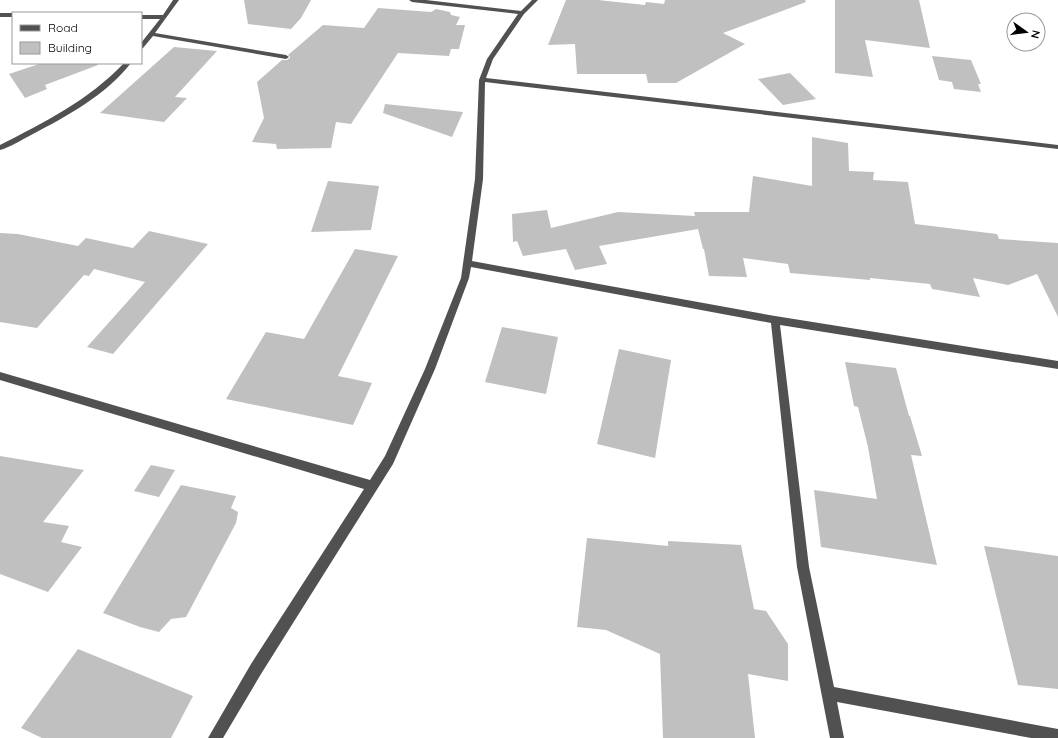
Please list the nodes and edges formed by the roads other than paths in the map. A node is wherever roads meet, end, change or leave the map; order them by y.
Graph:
1 (176, 0) edge
2 (412, 0) edge
3 (535, 0) edge
4 (522, 13) junction
5 (0, 14) edge
6 (12, 15) edge
7 (142, 17) edge
8 (165, 17) junction
9 (151, 34) junction
10 (142, 45) edge
11 (286, 57) dead end
12 (127, 64) edge
13 (482, 80) junction
14 (1058, 147) edge
15 (0, 148) edge
16 (468, 263) junction
17 (775, 320) junction
18 (1058, 365) edge
19 (0, 376) edge
20 (372, 486) junction
21 (828, 692) junction
22 (1058, 736) edge
23 (215, 738) edge
24 (837, 738) edge

1 - 8 street
2 - 4 street
3 - 4 street
4 - 13 street
5 - 6 street
7 - 8 street
8 - 9 street
9 - 10 street
9 - 11 street
12 - 15 street
13 - 14 street
13 - 16 street
16 - 17 street
16 - 20 street
17 - 18 street
17 - 21 street
19 - 20 street
20 - 23 street
21 - 22 street
21 - 24 street

